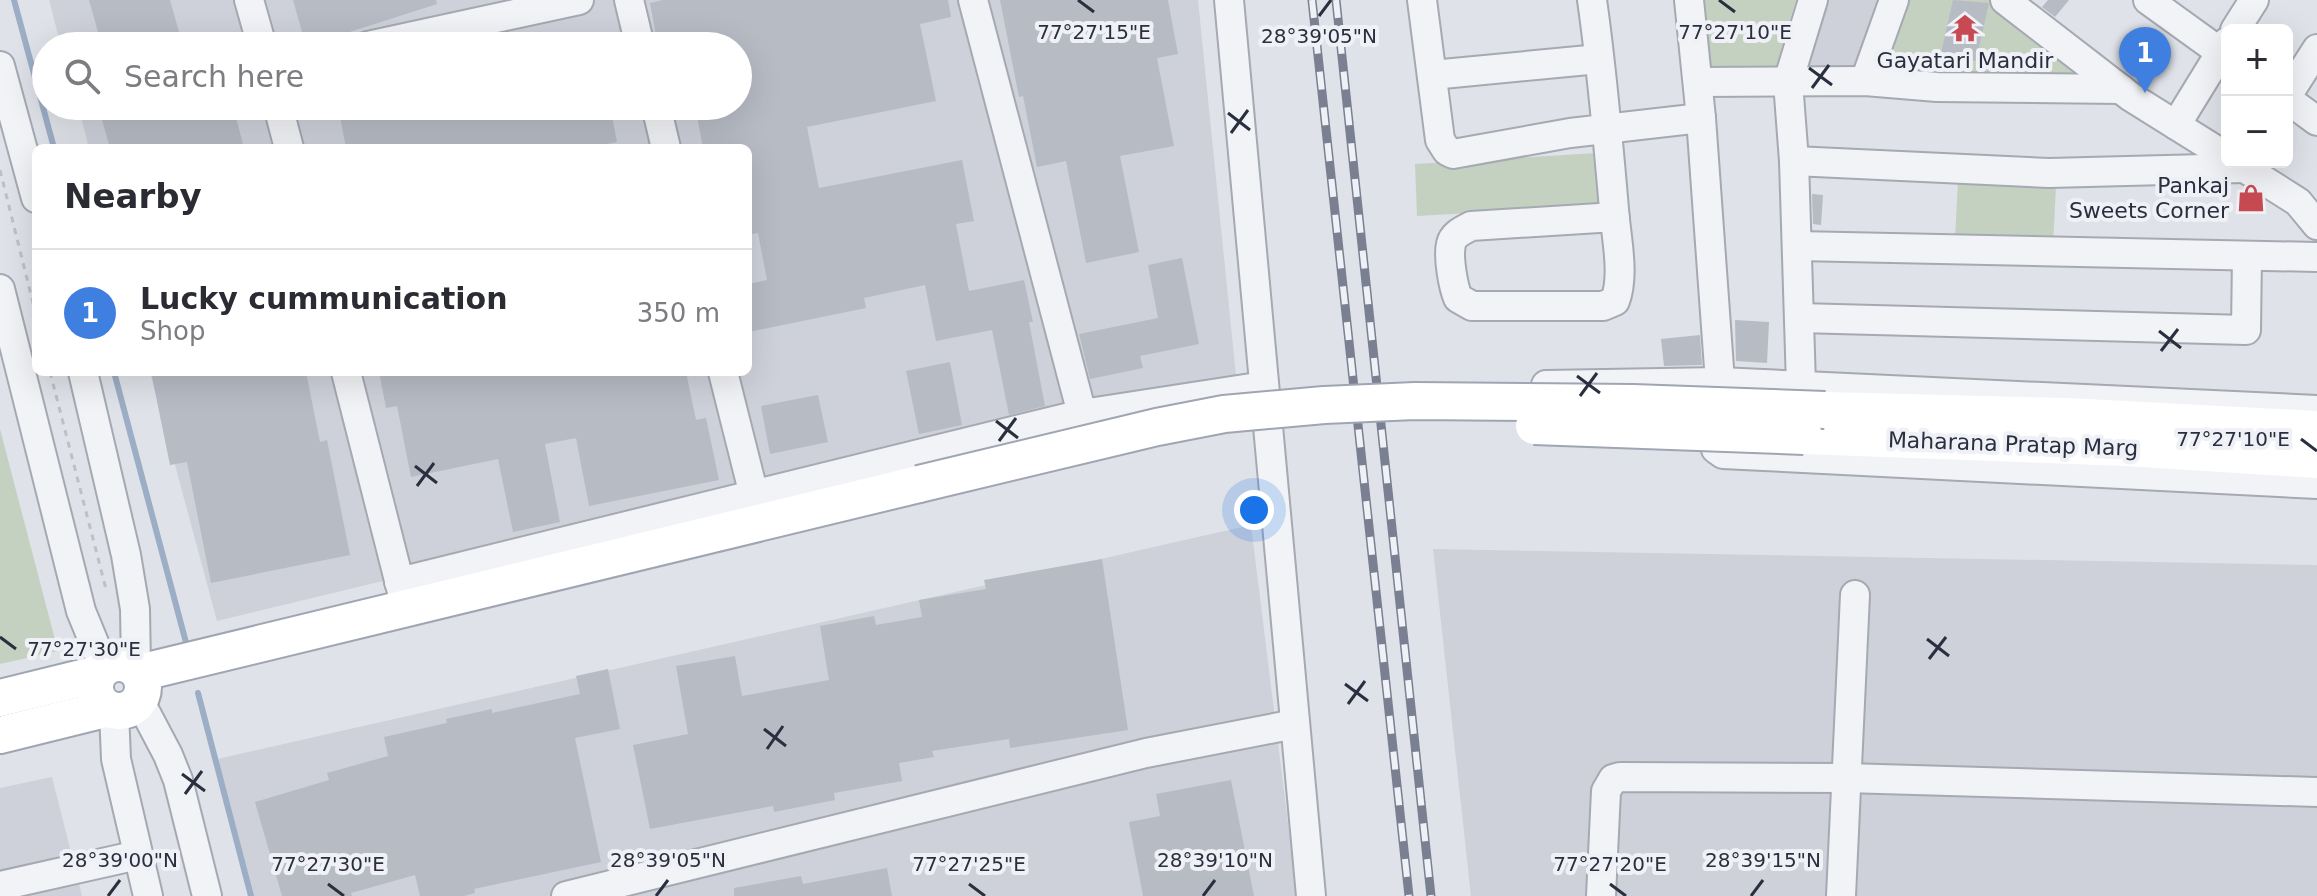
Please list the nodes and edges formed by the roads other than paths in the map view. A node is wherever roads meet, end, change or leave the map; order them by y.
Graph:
1 (249, 0) edge
2 (579, 0) edge
3 (629, 0) edge
4 (973, 0) edge
5 (1229, 0) edge
6 (1422, 0) edge
7 (1592, 0) edge
8 (1689, 0) edge
9 (1813, 0) edge
10 (1894, 0) edge
11 (2005, 0) edge
12 (2254, 0) edge
13 (2156, 3) edge
14 (2240, 24) edge
15 (258, 32) edge
16 (432, 32) edge
17 (637, 32) edge
18 (2221, 41) edge
19 (2317, 49) edge
20 (2221, 54) edge
21 (1599, 59) junction
22 (0, 66) edge
23 (1432, 75) junction
24 (1865, 81) junction
25 (1698, 82) junction
26 (1788, 82) junction
27 (2121, 89) junction
28 (2288, 96) edge
29 (2293, 102) edge
30 (1701, 118) junction
31 (282, 120) edge
32 (659, 120) edge
33 (2317, 121) edge
34 (2176, 125) junction
35 (1607, 129) junction
36 (288, 144) edge
37 (665, 144) edge
38 (2221, 153) edge
39 (1794, 161) junction
40 (2221, 163) edge
41 (2244, 168) edge
42 (32, 183) edge
43 (1615, 217) junction
44 (2315, 217) edge
45 (1797, 246) junction
46 (2247, 256) junction
47 (2317, 257) edge
48 (0, 289) edge
49 (1799, 318) junction
50 (84, 376) edge
51 (347, 376) edge
52 (724, 376) edge
53 (1720, 382) junction
54 (1476, 385) dead end
55 (1264, 386) junction
56 (1810, 410) junction
57 (2317, 410) edge
58 (1082, 414) junction
59 (2317, 429) edge
60 (2317, 460) edge
61 (2317, 484) edge
62 (919, 495) junction
63 (757, 510) junction
64 (1855, 595) dead end
65 (403, 596) junction
66 (122, 687) junction
67 (0, 698) edge
68 (1295, 724) junction
69 (0, 735) edge
70 (1846, 778) junction
71 (2317, 792) edge
72 (138, 855) junction
73 (0, 886) edge
74 (148, 896) edge
75 (207, 896) edge
76 (566, 896) edge
77 (1311, 896) edge
78 (1601, 896) edge
79 (1841, 896) edge

1 - 15 street
2 - 16 street
3 - 17 street
4 - 58 street
5 - 55 street
6 - 23 street
7 - 21 street
8 - 25 street
9 - 26 street
10 - 24 street
11 - 27 street
12 - 14 street
13 - 18 street
19 - 28 street
20 - 34 street
21 - 23 street
21 - 35 street
22 - 42 street
23 - 35 street
24 - 26 street
24 - 27 street
25 - 26 street
25 - 30 street
26 - 39 street
27 - 34 street
29 - 33 street
30 - 35 street
30 - 53 street
31 - 36 street
32 - 37 street
34 - 38 street
35 - 43 street
39 - 40 street
39 - 45 street
41 - 44 street
43 - 43 street
45 - 46 street
45 - 49 street
46 - 47 street
46 - 49 street
48 - 66 street
49 - 56 street
50 - 66 street
51 - 65 street
52 - 63 street
53 - 54 street
53 - 56 street
53 - 61 street
55 - 58 street
55 - 68 street
56 - 57 street
56 - 59 main road, Maharana Pratap Marg
56 - 60 main road, Maharana Pratap Marg
56 - 62 main road, bridge
58 - 63 street
62 - 63 main road
62 - 66 main road
63 - 65 main road
64 - 70 street
65 - 66 main road
66 - 67 main road
66 - 69 main road
66 - 72 street
66 - 75 street
68 - 76 street
68 - 77 street
70 - 71 street
70 - 78 street
70 - 79 street
72 - 73 street
72 - 74 street

